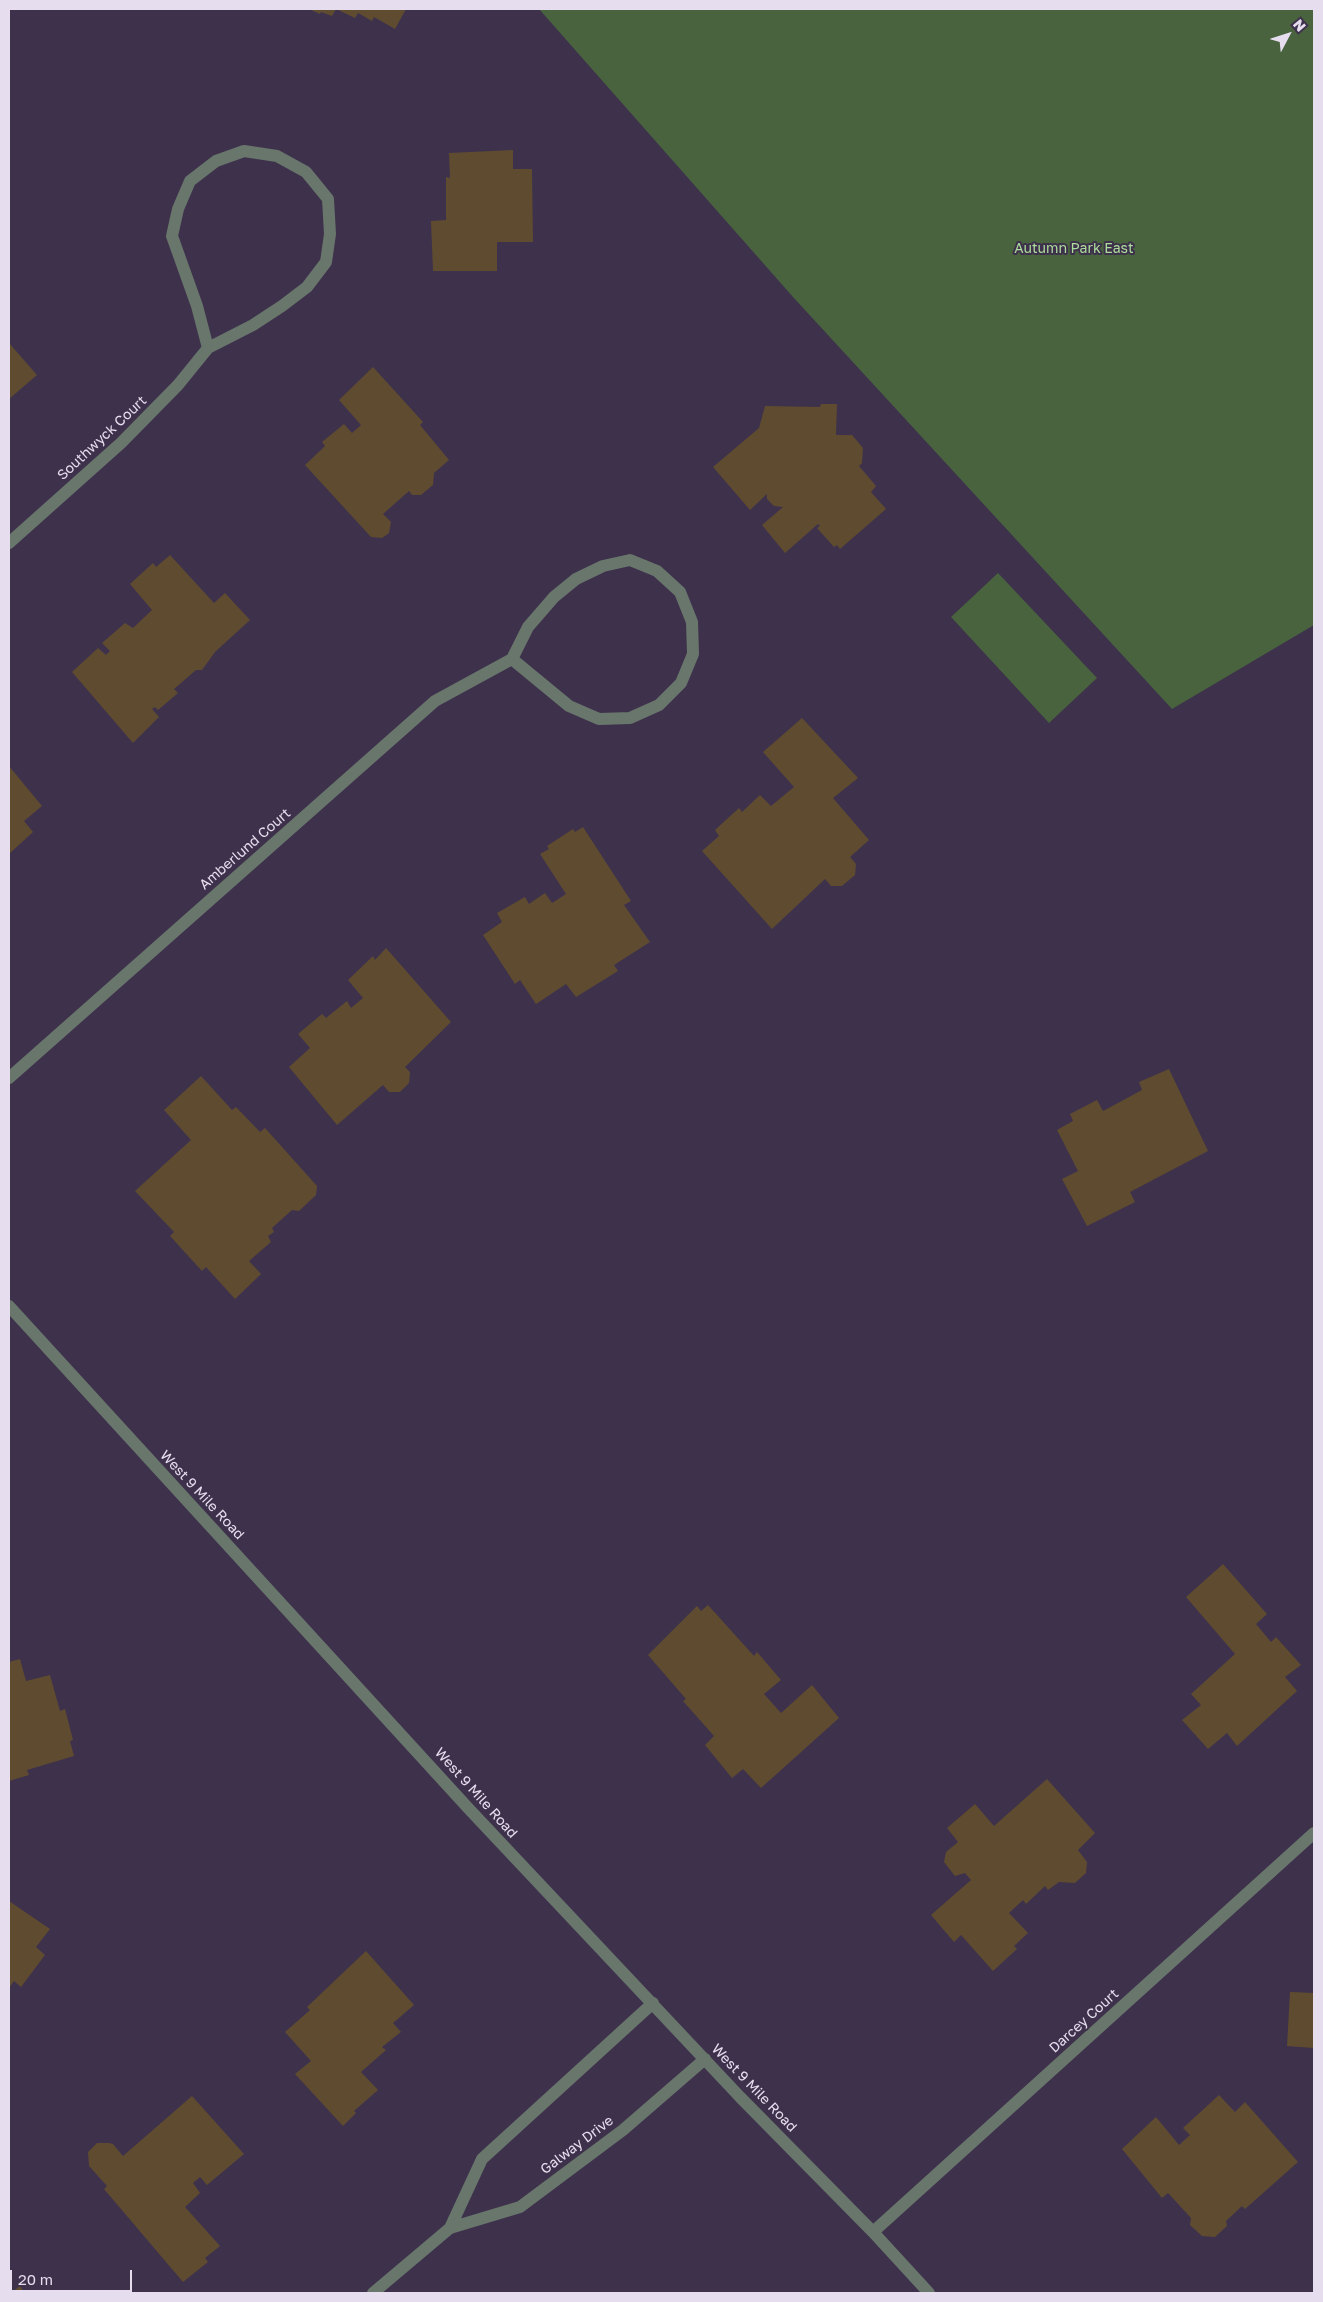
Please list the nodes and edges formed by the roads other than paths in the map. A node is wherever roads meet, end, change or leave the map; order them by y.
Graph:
1 (208, 348) junction
2 (9, 542) edge
3 (512, 659) junction
4 (9, 1078) edge
5 (9, 1306) edge
6 (1314, 1833) edge
7 (653, 2003) junction
8 (705, 2059) junction
9 (450, 2228) junction
10 (873, 2232) junction
11 (374, 2293) edge
12 (929, 2293) edge

1 - 1 street, Southwyck Court
1 - 2 street, Southwyck Court
3 - 3 street
3 - 4 street, Amberlund Court
5 - 7 street, West 9 Mile Road
6 - 10 street, Darcey Court
7 - 8 street, West 9 Mile Road
7 - 9 street, Galway Drive
8 - 9 street, Galway Drive
8 - 10 street, West 9 Mile Road
9 - 11 street, Galway Drive
10 - 12 street, West 9 Mile Road

